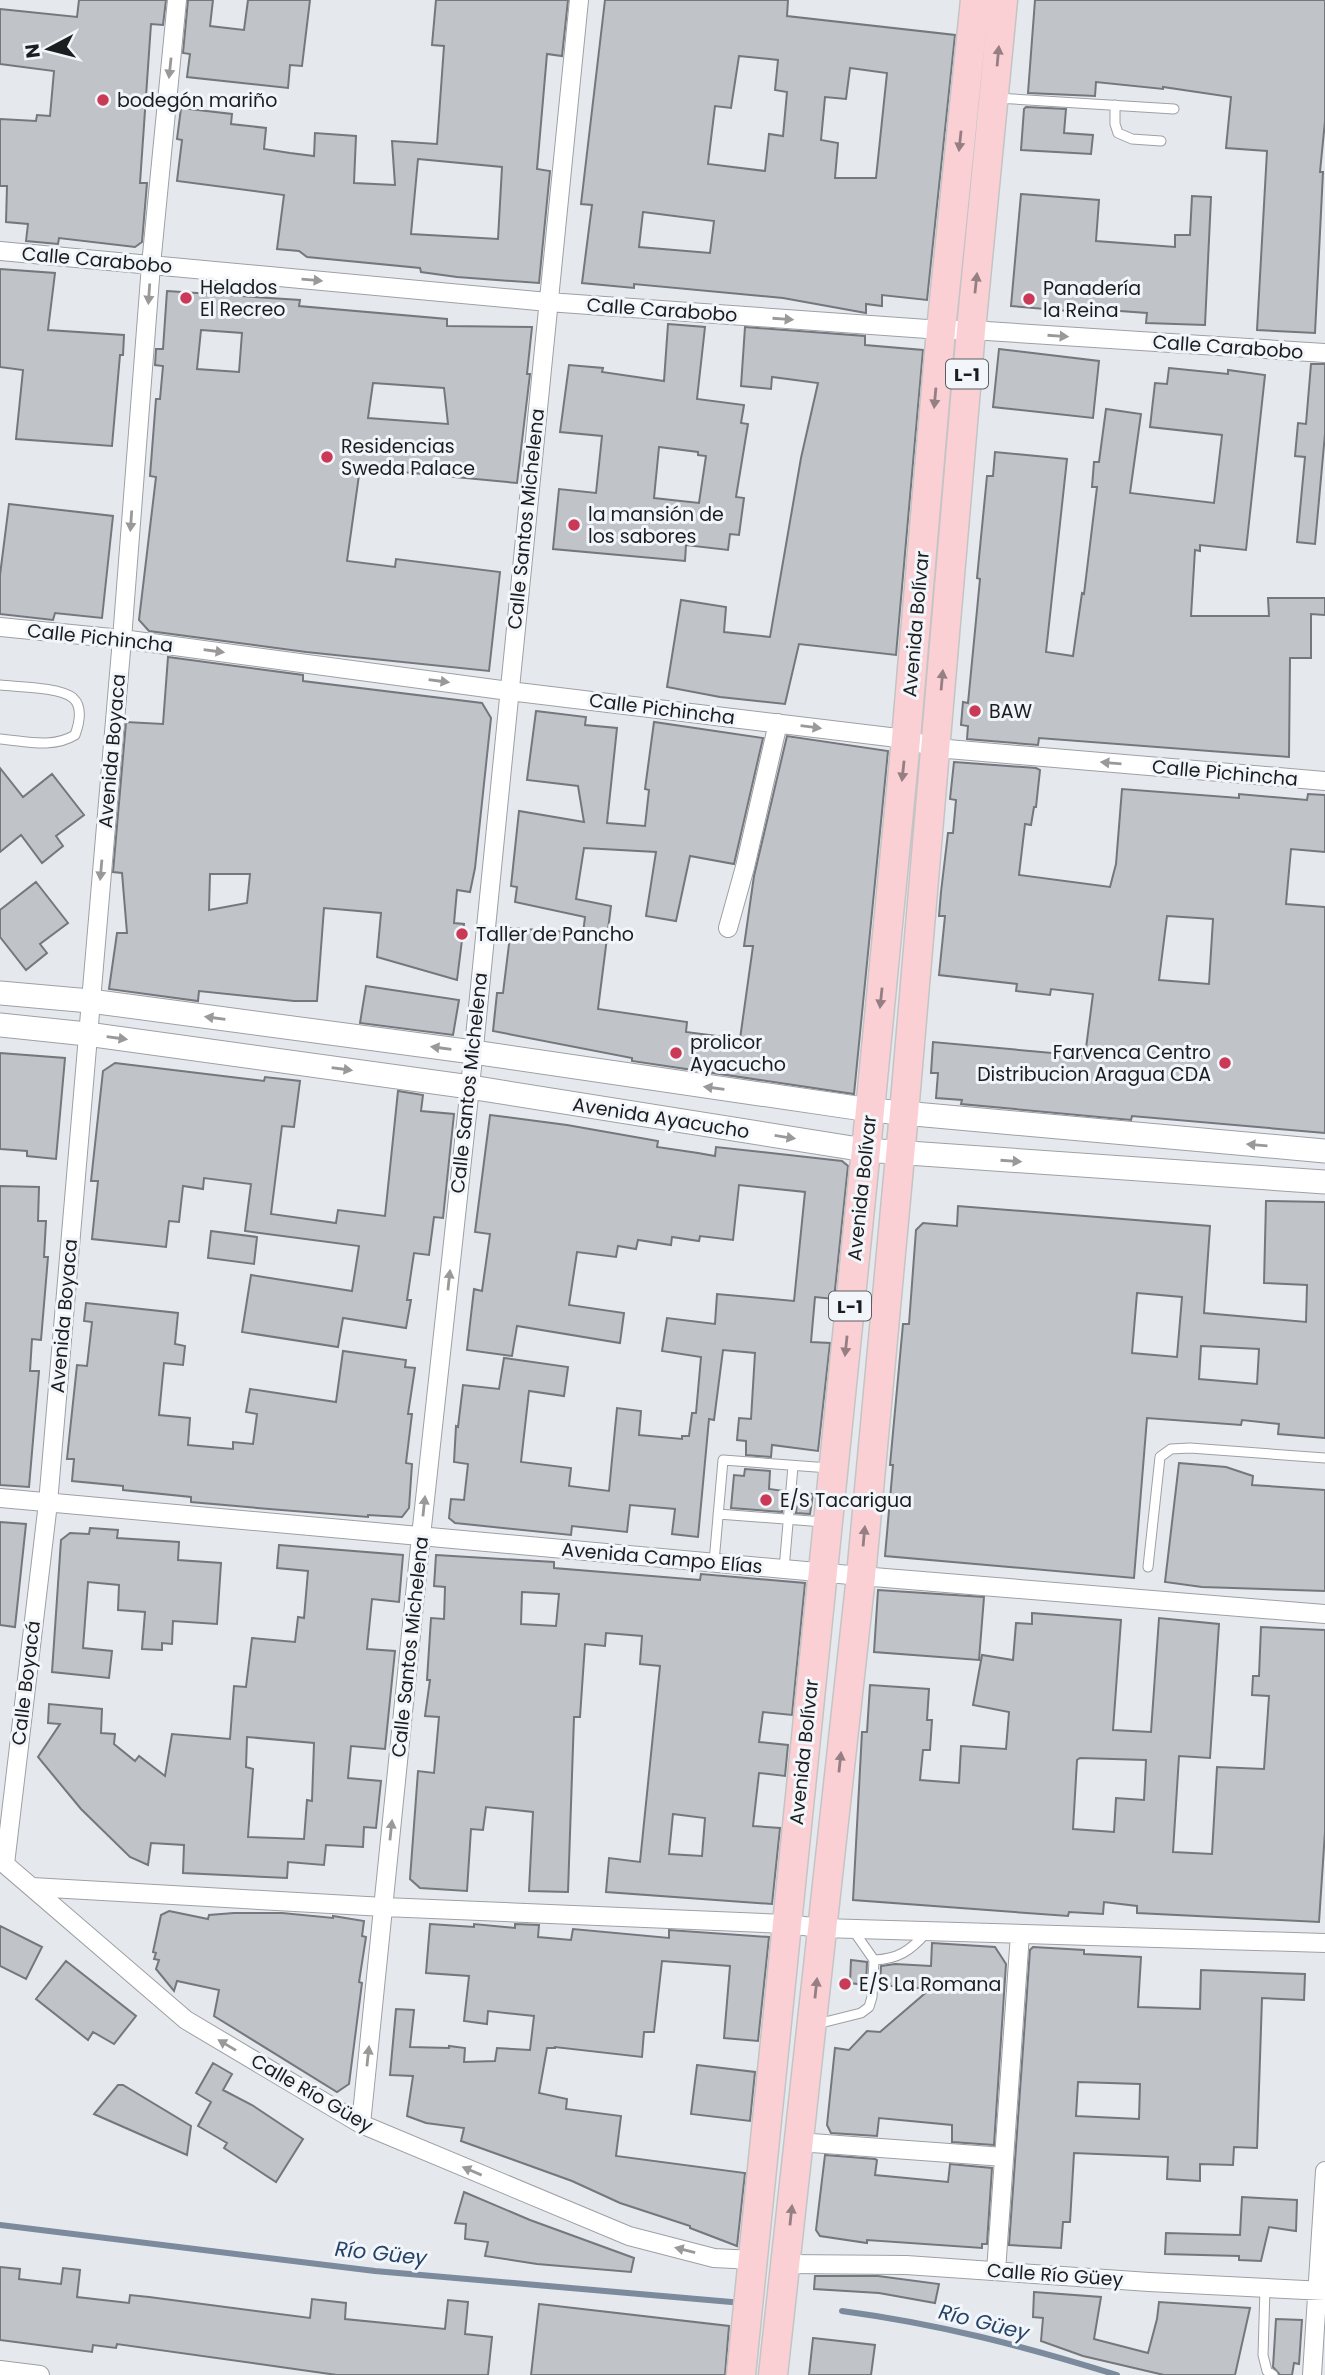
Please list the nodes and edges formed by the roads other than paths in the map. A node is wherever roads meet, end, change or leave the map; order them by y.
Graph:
1 (177, 0) edge
2 (579, 0) edge
3 (975, 0) edge
4 (1003, 0) edge
5 (995, 98) junction
6 (1115, 106) junction
7 (1174, 109) dead end
8 (1161, 141) dead end
9 (0, 251) edge
10 (151, 265) junction
11 (548, 302) junction
12 (941, 330) junction
13 (971, 330) junction
14 (1325, 353) edge
15 (0, 627) edge
16 (122, 639) junction
17 (0, 685) edge
18 (509, 691) junction
19 (778, 723) junction
20 (0, 739) edge
21 (906, 739) junction
22 (936, 748) junction
23 (1325, 781) edge
24 (728, 928) dead end
25 (0, 993) edge
26 (90, 1001) junction
27 (0, 1026) edge
28 (87, 1034) junction
29 (472, 1052) junction
30 (470, 1087) junction
31 (870, 1110) junction
32 (904, 1113) junction
33 (865, 1150) junction
34 (1325, 1151) edge
35 (900, 1153) junction
36 (1325, 1182) edge
37 (1325, 1458) edge
38 (793, 1465) junction
39 (834, 1469) junction
40 (0, 1498) edge
41 (48, 1503) junction
42 (718, 1514) junction
43 (788, 1519) junction
44 (829, 1522) junction
45 (421, 1536) junction
46 (714, 1562) junction
47 (1148, 1567) dead end
48 (784, 1569) junction
49 (824, 1573) junction
50 (861, 1576) junction
51 (1325, 1614) edge
52 (2, 1862) edge
53 (32, 1887) junction
54 (384, 1907) junction
55 (785, 1924) junction
56 (822, 1928) junction
57 (852, 1929) junction
58 (927, 1931) junction
59 (1020, 1934) junction
60 (1325, 1944) edge
61 (874, 1960) junction
62 (811, 2025) junction
63 (361, 2124) junction
64 (798, 2142) junction
65 (1004, 2157) junction
66 (1325, 2171) edge
67 (752, 2270) junction
68 (996, 2271) junction
69 (784, 2273) junction
70 (1265, 2288) junction
71 (1322, 2291) edge
72 (0, 2371) edge
73 (40, 2375) edge
74 (741, 2375) edge
75 (774, 2375) edge
76 (1272, 2375) edge
77 (1312, 2375) edge

1 -> 10 street, Avenida Boyaca
2 - 11 street, Calle Santos Michelena
3 -> 12 main road, Avenida Bolívar / L-1
5 -> 4 main road, Avenida Bolívar / L-1
5 - 6 lane
13 -> 5 main road, Avenida Bolívar / L-1
6 - 7 lane
6 - 8 lane
9 - 10 street, Calle Carabobo
10 -> 11 street, Calle Carabobo
10 -> 16 street, Avenida Boyaca
11 -> 12 street, Calle Carabobo
11 - 18 street, Calle Santos Michelena
12 - 13 street, Calle Carabobo
12 -> 21 main road, Avenida Bolívar / L-1
13 -> 14 street, Calle Carabobo
22 -> 13 main road, Avenida Bolívar / L-1
15 - 16 street, Calle Pichincha
16 -> 18 street, Calle Pichincha
16 -> 26 street, Avenida Boyaca
17 - 20 lane
18 - 19 street, Calle Pichincha
18 - 29 street, Calle Santos Michelena
19 -> 21 street, Calle Pichincha
19 - 24 street
21 - 22 street, Calle Pichincha
21 -> 31 main road, Avenida Bolívar / L-1
23 -> 22 street, Calle Pichincha
22 - 32 main road, Avenida Bolívar / L-1
25 - 26 street, Avenida Ayacucho
26 - 28 street, Avenida Boyaca
29 -> 26 street, Avenida Ayacucho
27 - 28 street, Avenida Ayacucho
28 -> 30 street, Avenida Ayacucho
28 - 41 street, Avenida Boyaca
29 - 30 street, Calle Santos Michelena
31 -> 29 street, Avenida Ayacucho
30 -> 33 street, Avenida Ayacucho
45 -> 30 street, Calle Santos Michelena
31 - 32 street, Avenida Ayacucho
31 - 33 main road, Avenida Bolívar / L-1
34 -> 32 street, Avenida Ayacucho
32 - 35 main road, Avenida Bolívar / L-1
33 - 35 street, Avenida Ayacucho
33 -> 39 main road, Avenida Bolívar / L-1
35 -> 36 street, Avenida Ayacucho
50 -> 35 main road, Avenida Bolívar / L-1
37 - 47 lane
38 - 39 lane
38 - 42 lane
38 - 43 lane
39 - 44 main road, Avenida Bolívar / L-1
40 - 41 street, Avenida Campo Elías
41 - 45 street, Avenida Campo Elías
41 - 52 street, Calle Boyacá
42 - 43 lane
42 - 46 lane
43 - 44 lane
43 - 48 lane
44 - 49 main road, Avenida Bolívar / L-1
45 - 46 street, Avenida Campo Elías
54 -> 45 street, Calle Santos Michelena
46 - 48 street, Avenida Campo Elías
48 - 49 street, Avenida Campo Elías
49 - 50 street, Avenida Campo Elías
49 - 55 main road, Avenida Bolívar / L-1
50 - 51 street, Avenida Campo Elías
56 -> 50 main road, Avenida Bolívar / L-1
52 - 53 street, Calle Río Güey
53 - 54 street
63 -> 53 street, Calle Río Güey
54 - 55 street
63 -> 54 street, Calle Santos Michelena
55 - 56 street
55 - 67 main road, Avenida Bolívar / L-1
56 - 57 street
62 -> 56 main road, Avenida Bolívar / L-1
57 - 58 street
57 - 61 lane
58 - 59 street
58 - 61 lane
59 - 60 street
59 - 65 street
61 - 62 lane
62 - 64 main road, Avenida Bolívar / L-1
67 -> 63 street, Calle Río Güey
64 - 65 street
69 -> 64 main road, Avenida Bolívar / L-1
65 - 68 street
66 - 71 street
67 - 74 main road, Avenida Bolívar / L-1
68 - 69 street, Calle Río Güey
68 - 70 street, Calle Río Güey
69 - 75 main road, Avenida Bolívar / L-1
70 - 71 street, Calle Río Güey
70 - 76 lane
71 - 77 street
72 - 73 street

